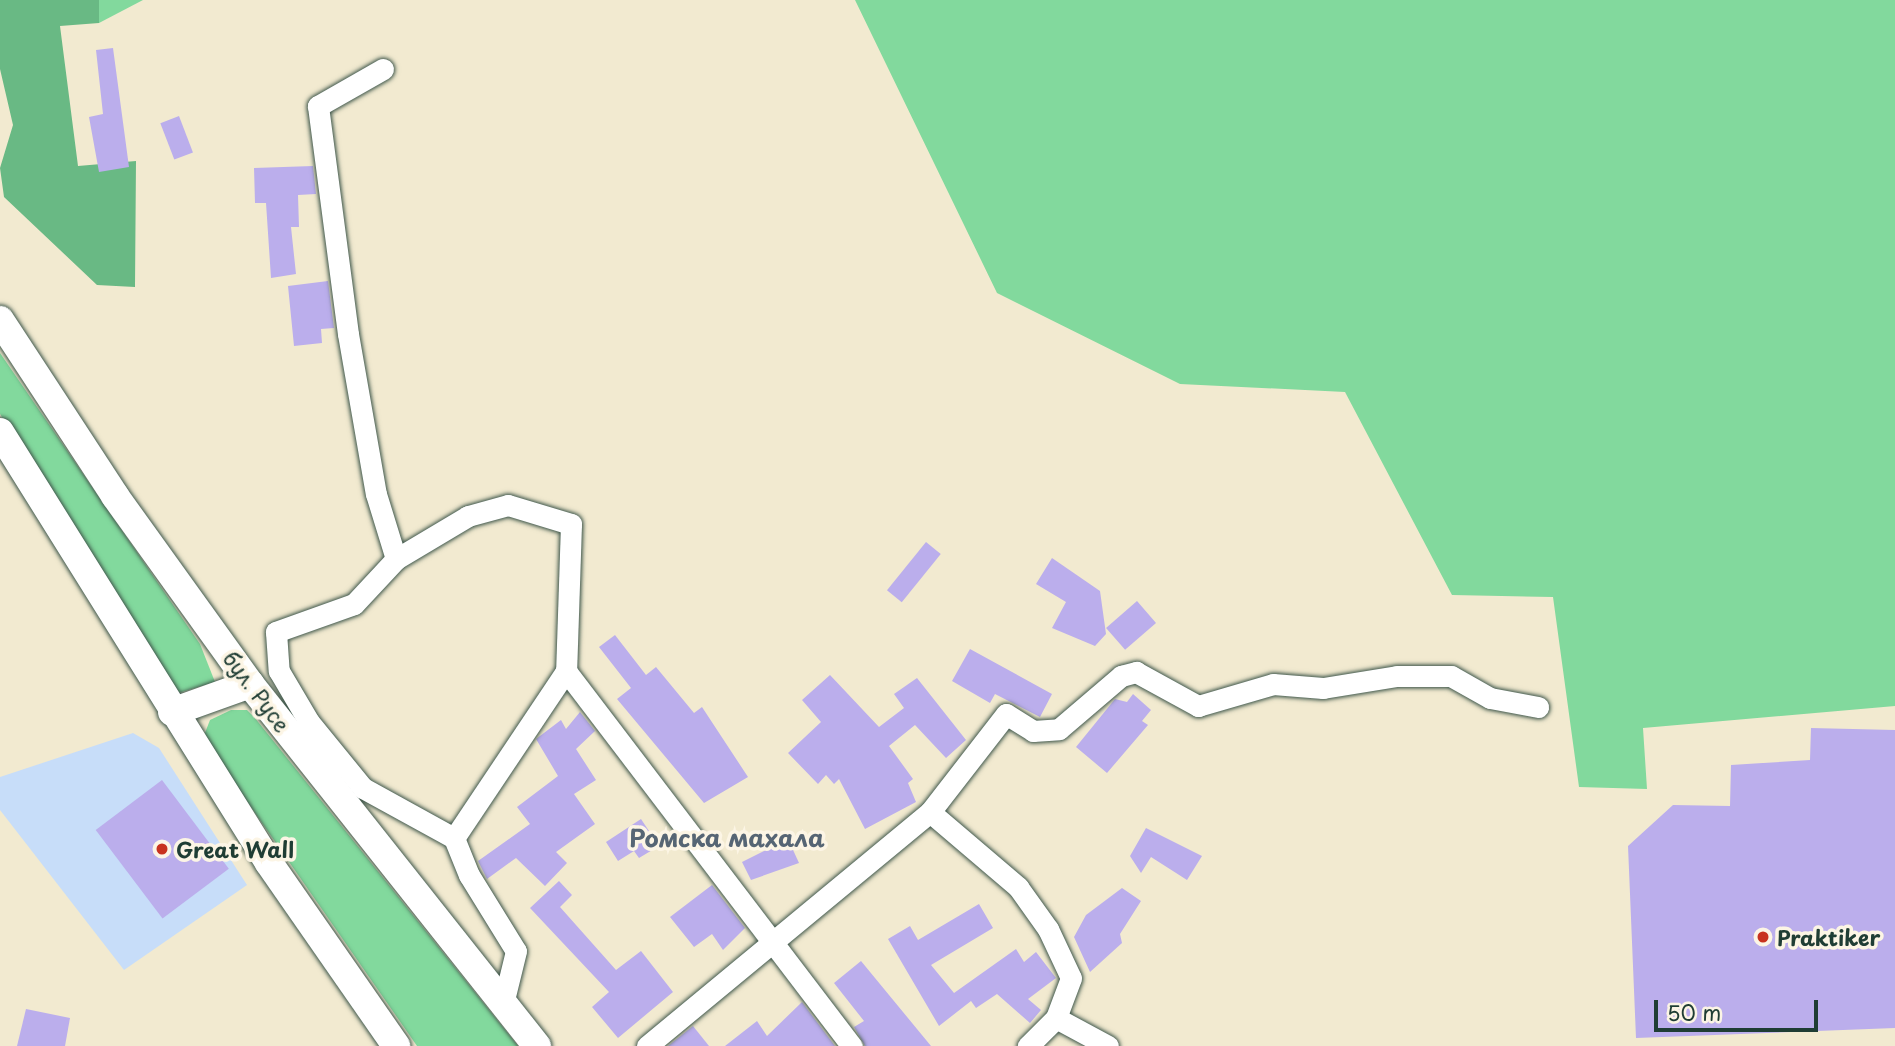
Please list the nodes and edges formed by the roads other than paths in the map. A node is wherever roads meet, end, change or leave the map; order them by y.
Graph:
1 (383, 69) dead end
2 (0, 320) edge
3 (0, 432) edge
4 (396, 559) junction
5 (566, 671) junction
6 (250, 684) junction
7 (1538, 707) dead end
8 (173, 712) junction
9 (930, 812) junction
10 (454, 838) junction
11 (773, 940) junction
12 (503, 1004) junction
13 (1056, 1018) junction
14 (396, 1046) edge
15 (537, 1046) edge
16 (647, 1046) edge
17 (852, 1046) edge
18 (1028, 1046) edge
19 (1108, 1046) edge

1 - 4 street
2 - 6 main road, бул. Русе
3 - 8 main road
4 - 5 street
4 - 10 street
5 - 10 street
5 - 11 street
6 - 8 main road
6 - 12 main road, бул. Русе
7 - 9 street
8 - 14 main road
9 - 11 street
9 - 13 street
10 - 12 street
11 - 16 street
11 - 17 street
12 - 15 main road, бул. Русе
13 - 18 street
13 - 19 street

